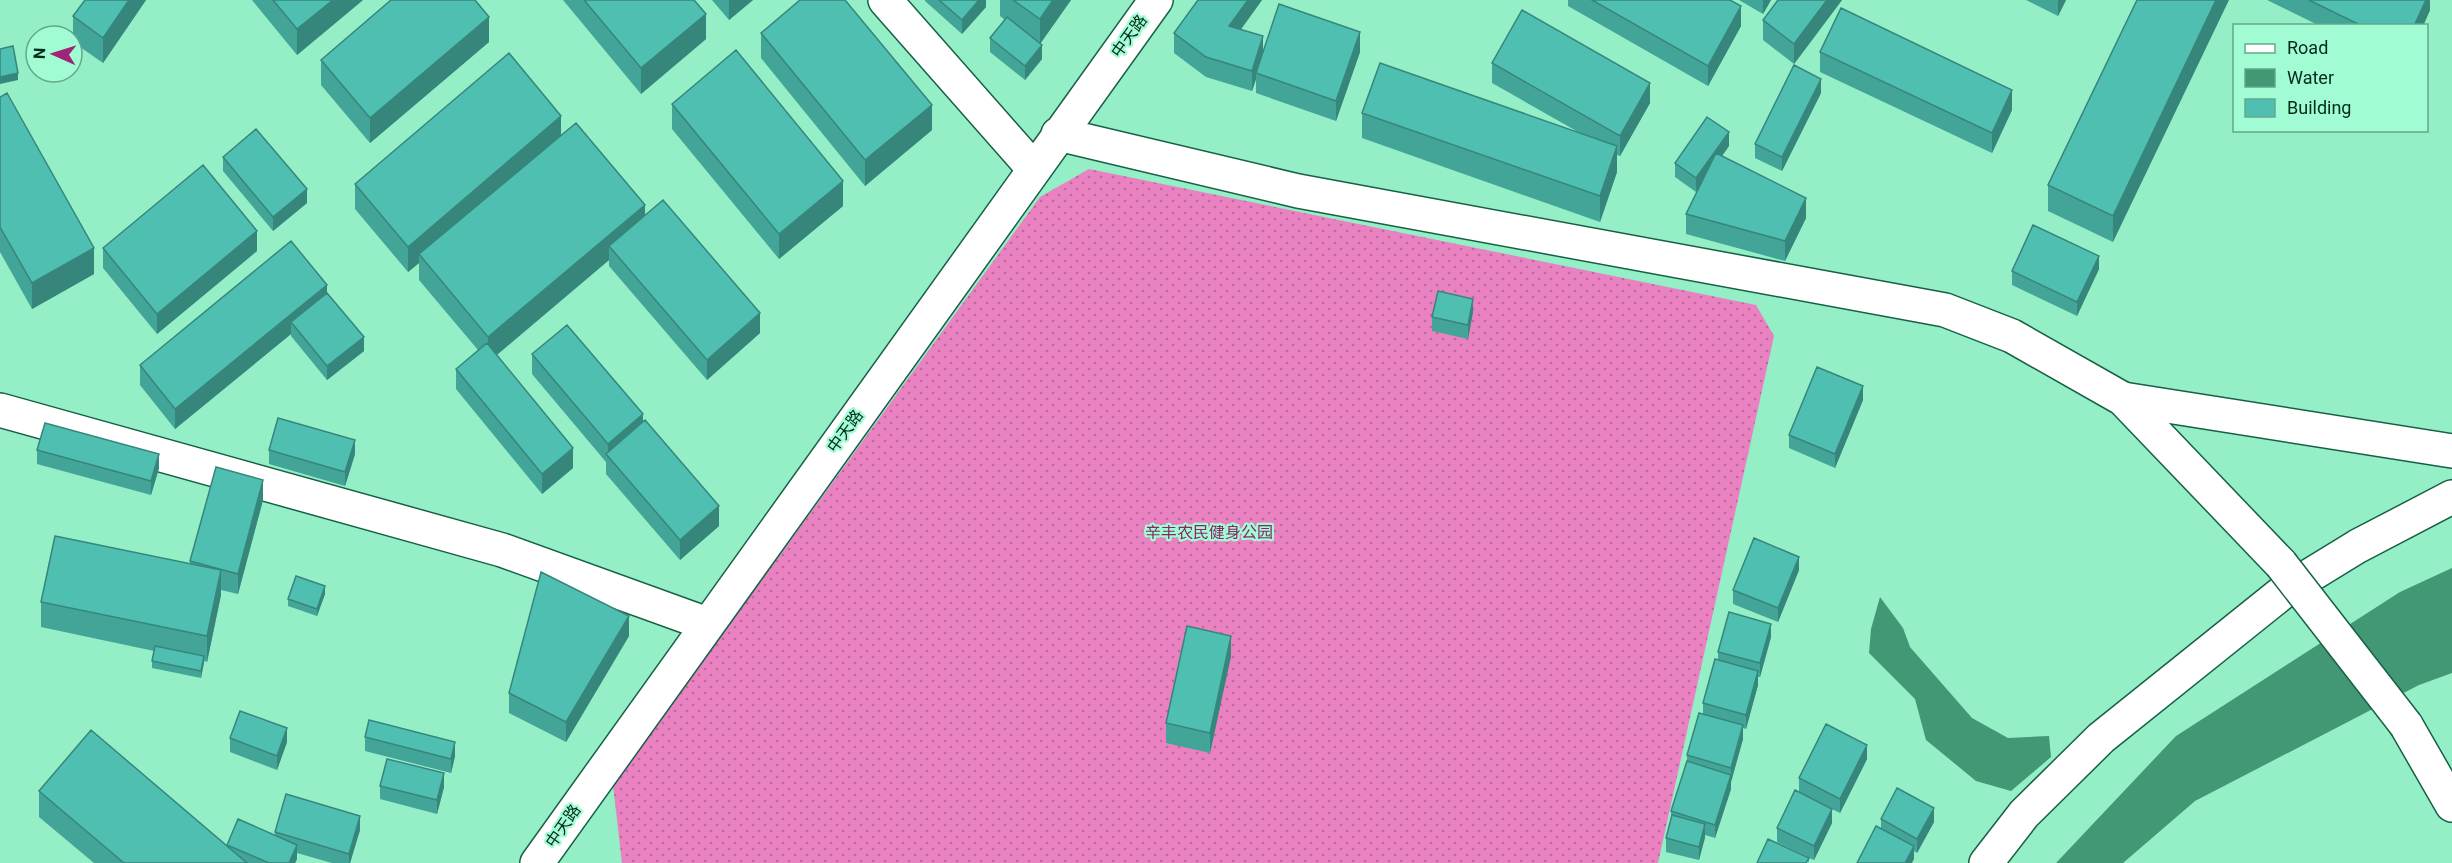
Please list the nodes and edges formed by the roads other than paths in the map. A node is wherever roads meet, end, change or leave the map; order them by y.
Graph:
1 (885, 0) edge
2 (1156, 0) edge
3 (1058, 134) junction
4 (1033, 168) junction
5 (2123, 399) junction
6 (0, 410) edge
7 (2452, 451) edge
8 (2452, 498) edge
9 (707, 624) junction
10 (2452, 805) edge
11 (537, 863) edge
12 (1986, 863) edge

1 - 4 main road
2 - 3 main road, 中天路
3 - 4 main road, 中天路
3 - 5 main road
4 - 9 main road, 中天路
5 - 7 main road
5 - 10 main road, bridge
6 - 9 main road
8 - 12 main road
9 - 11 main road, 中天路

